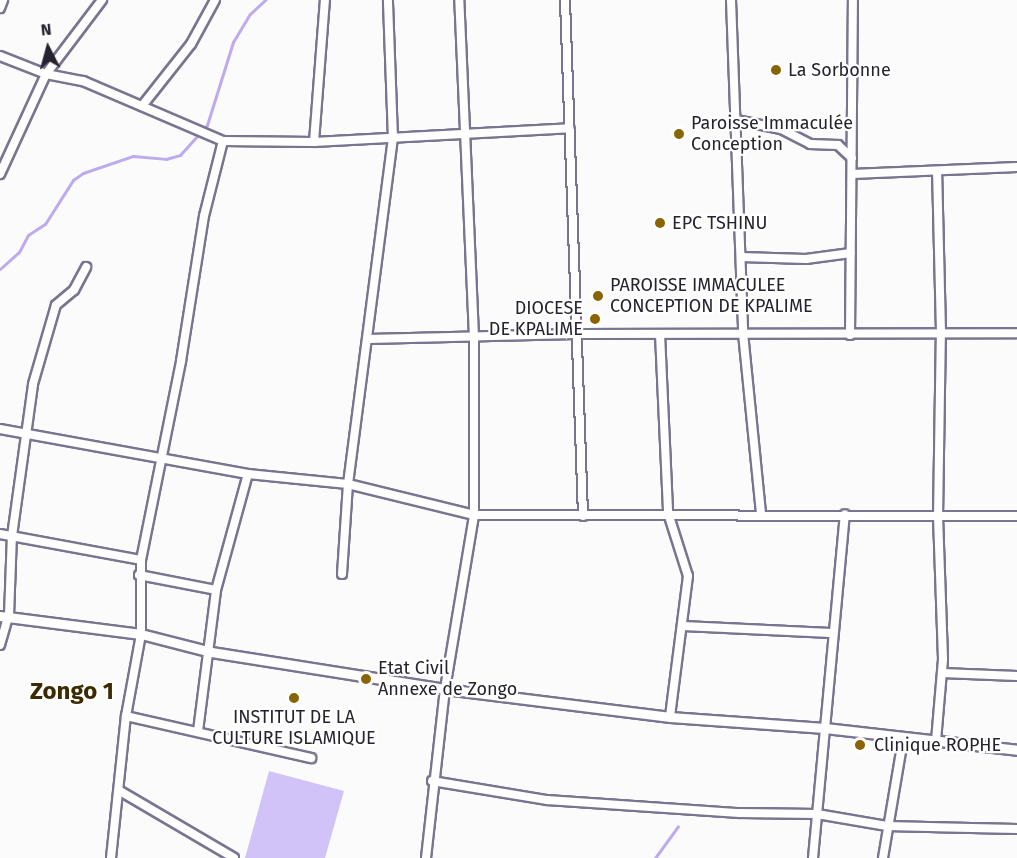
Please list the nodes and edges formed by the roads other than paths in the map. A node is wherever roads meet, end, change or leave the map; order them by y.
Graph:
1 (3, 0) edge
2 (102, 0) edge
3 (215, 0) edge
4 (325, 0) edge
5 (388, 0) edge
6 (459, 0) edge
7 (565, 0) edge
8 (731, 0) edge
9 (853, 0) edge
10 (0, 8) edge
11 (0, 56) edge
12 (45, 74) junction
13 (142, 106) junction
14 (736, 120) junction
15 (570, 128) junction
16 (466, 135) junction
17 (393, 139) junction
18 (223, 141) junction
19 (314, 142) junction
20 (852, 158) junction
21 (1017, 168) edge
22 (937, 173) junction
23 (0, 174) edge
24 (852, 174) junction
25 (851, 253) junction
26 (741, 257) junction
27 (86, 267) dead end
28 (941, 332) junction
29 (743, 333) junction
30 (1017, 333) edge
31 (576, 334) junction
32 (660, 334) junction
33 (850, 335) junction
34 (474, 337) junction
35 (368, 339) junction
36 (0, 429) edge
37 (28, 435) junction
38 (162, 457) junction
39 (248, 474) junction
40 (348, 484) junction
41 (668, 513) junction
42 (761, 513) junction
43 (845, 514) junction
44 (474, 515) junction
45 (583, 516) junction
46 (1017, 516) edge
47 (938, 517) junction
48 (0, 534) edge
49 (12, 536) junction
50 (141, 560) junction
51 (342, 574) dead end
52 (139, 575) junction
53 (216, 590) junction
54 (6, 616) edge
55 (682, 626) junction
56 (832, 633) junction
57 (141, 634) junction
58 (0, 645) edge
59 (211, 652) junction
60 (942, 673) junction
61 (1017, 676) edge
62 (445, 689) junction
63 (126, 716) junction
64 (670, 717) junction
65 (825, 728) junction
66 (198, 732) junction
67 (903, 740) junction
68 (936, 741) junction
69 (1017, 750) edge
70 (311, 758) dead end
71 (432, 781) junction
72 (120, 791) junction
73 (817, 814) junction
74 (887, 826) junction
75 (1017, 829) edge
76 (111, 858) edge
77 (234, 858) edge
78 (426, 858) edge
79 (813, 858) edge
80 (883, 858) edge

1 - 10 street
2 - 12 street
3 - 13 street
4 - 19 street
5 - 17 street
6 - 16 street
7 - 15 street
8 - 14 street
9 - 20 street
11 - 12 street
12 - 13 street
12 - 23 street
13 - 18 street
14 - 20 street
14 - 26 street
15 - 16 street
15 - 31 street
16 - 17 street
16 - 34 street
17 - 19 street
17 - 35 street
18 - 19 street
18 - 38 street
20 - 24 street
21 - 22 street
22 - 24 street
22 - 28 street
24 - 25 street
25 - 26 street
25 - 33 street
26 - 29 street
27 - 37 street
28 - 30 street
28 - 33 street
28 - 47 street
29 - 32 street
29 - 33 street
29 - 42 street
31 - 32 street
31 - 34 street
31 - 45 street
32 - 41 street
34 - 35 street
34 - 44 street
35 - 40 street
36 - 37 street
37 - 38 street
37 - 49 street
38 - 39 street
38 - 50 street
39 - 40 street
39 - 53 street
40 - 44 street
40 - 51 street
41 - 42 street
41 - 45 street
41 - 55 street
42 - 43 street
43 - 47 street
43 - 56 street
44 - 45 street
44 - 62 street
46 - 47 street
47 - 60 street
48 - 49 street
49 - 50 street
49 - 54 street
50 - 52 street
52 - 53 street
52 - 57 street
53 - 59 street
54 - 57 street
54 - 58 street
55 - 56 street
55 - 64 street
56 - 65 street
57 - 59 street
57 - 63 street
59 - 62 street
59 - 66 street
60 - 61 street
60 - 68 street
62 - 64 street
62 - 71 street
63 - 66 street
63 - 72 street
64 - 65 street
65 - 67 street
65 - 73 street
66 - 70 street
67 - 68 street
67 - 74 street
68 - 69 street
71 - 73 street
71 - 78 street
72 - 76 street
72 - 77 street
73 - 74 street
73 - 79 street
74 - 75 street
74 - 80 street

